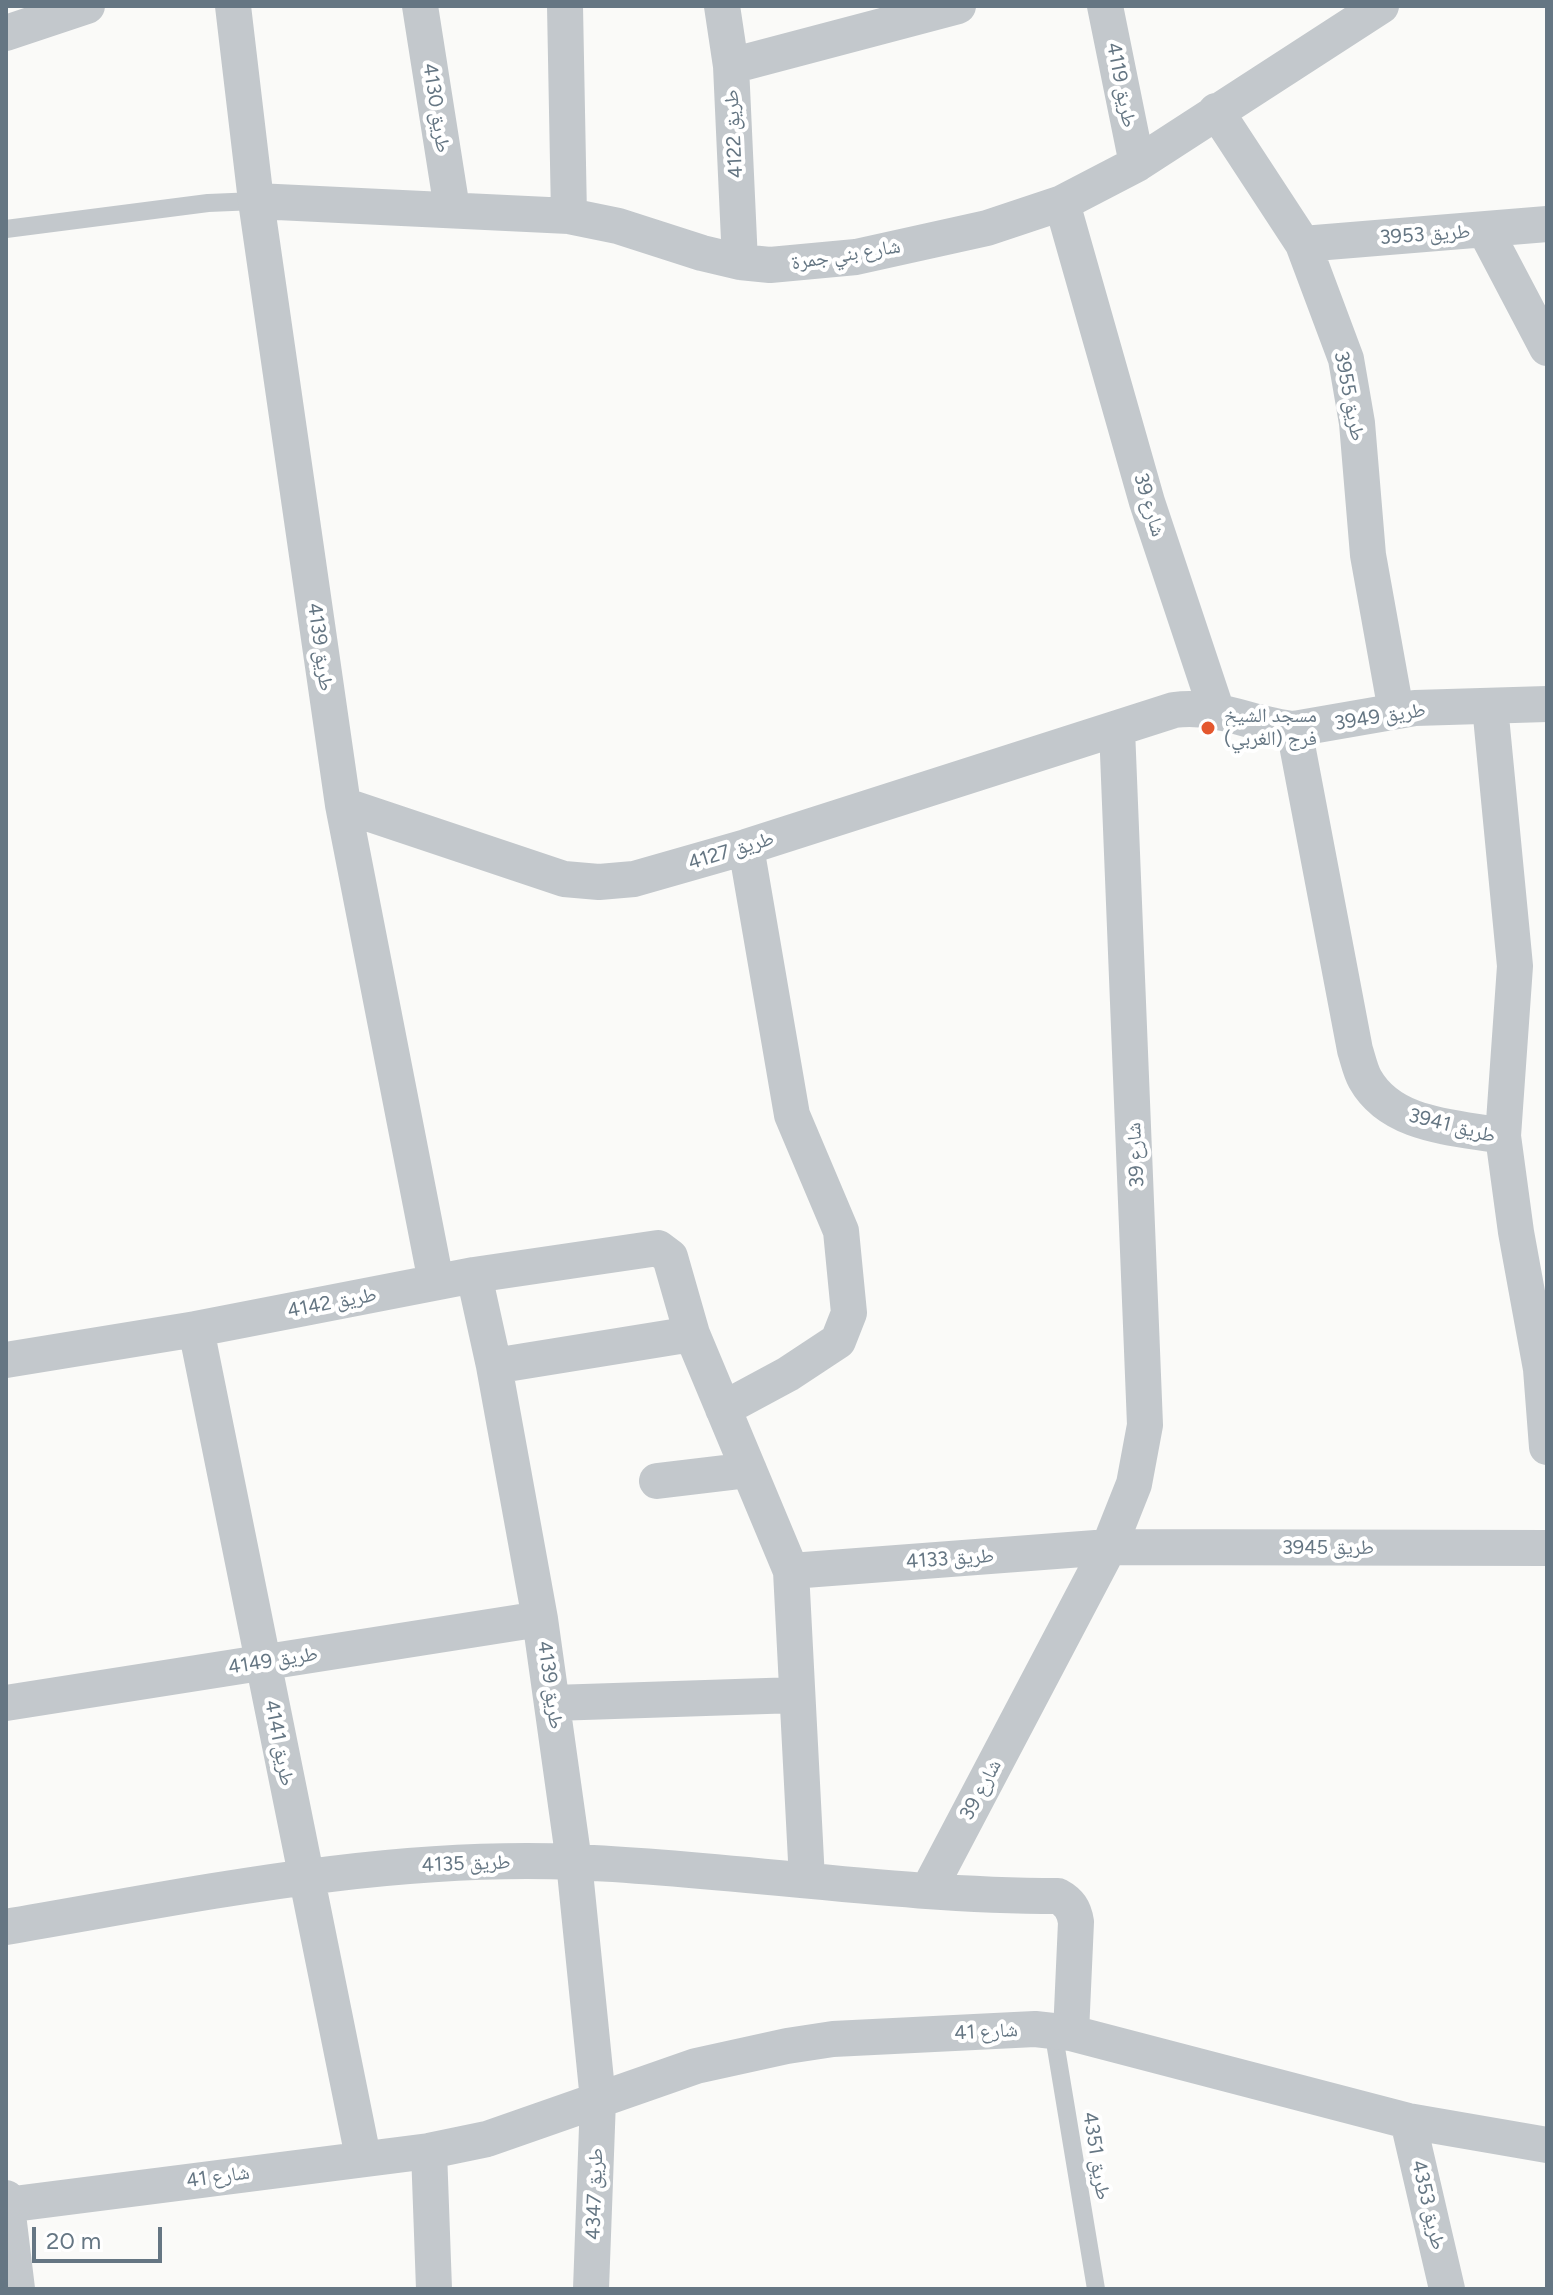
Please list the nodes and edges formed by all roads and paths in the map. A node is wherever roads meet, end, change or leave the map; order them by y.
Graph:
1 (87, 6) edge
2 (233, 6) edge
3 (420, 6) edge
4 (565, 6) edge
5 (722, 6) edge
6 (958, 6) edge
7 (1105, 6) edge
8 (1381, 6) edge
9 (6, 33) edge
10 (731, 66) junction
11 (1216, 111) junction
12 (1137, 164) junction
13 (256, 201) junction
14 (1062, 203) junction
15 (452, 209) junction
16 (569, 216) junction
17 (1547, 224) edge
18 (6, 229) edge
19 (1485, 230) junction
20 (1303, 244) junction
21 (740, 262) junction
22 (1547, 348) edge
23 (1547, 704) edge
24 (1490, 706) junction
25 (1216, 709) junction
26 (1396, 711) junction
27 (1117, 729) junction
28 (1294, 729) junction
29 (343, 805) junction
30 (746, 847) junction
31 (1503, 1136) junction
32 (474, 1275) junction
33 (436, 1282) junction
34 (196, 1329) junction
35 (692, 1334) junction
36 (8, 1354) edge
37 (494, 1366) junction
38 (723, 1409) junction
39 (1547, 1447) edge
40 (749, 1470) junction
41 (657, 1481) dead end
42 (1109, 1547) junction
43 (1547, 1548) edge
44 (791, 1571) junction
45 (540, 1619) junction
46 (263, 1662) junction
47 (797, 1695) junction
48 (6, 1703) edge
49 (553, 1703) junction
50 (574, 1862) junction
51 (306, 1876) junction
52 (807, 1880) junction
53 (929, 1889) junction
54 (6, 1927) edge
55 (1062, 2032) junction
56 (598, 2100) junction
57 (1408, 2121) junction
58 (1547, 2145) edge
59 (429, 2151) junction
60 (363, 2157) junction
61 (6, 2198) edge
62 (6, 2205) edge
63 (17, 2289) edge
64 (434, 2289) edge
65 (591, 2289) edge
66 (1096, 2289) edge
67 (1447, 2289) edge

1 - 9 street
2 - 13 street, طريق 4139
3 - 15 street, طريق 4130
4 - 16 street
5 - 10 street, طريق 4122
6 - 10 street
7 - 12 street, طريق 4119
8 - 11 street, شارع بني جمرة
10 - 21 street, طريق 4122
11 - 12 street, شارع بني جمرة
11 - 20 street, طريق 3955
12 - 14 street, شارع بني جمرة
13 - 15 street, شارع بني جمرة
13 - 18 lane
13 - 29 street, طريق 4139
14 - 21 street, شارع بني جمرة
14 - 25 street, شارع 39
15 - 16 street, شارع بني جمرة
16 - 21 street, شارع بني جمرة
17 - 19 street, طريق 3953
19 - 20 street, طريق 3953
19 - 22 street
20 - 26 street, طريق 3955
23 - 24 street, طريق 3949
24 - 26 street, طريق 3949
24 - 31 street
25 - 27 street
25 - 28 street, طريق 3949
26 - 28 street, طريق 3949
27 - 30 street, طريق 4127
27 - 42 street, شارع 39
28 - 31 street, طريق 3941
29 - 30 street, طريق 4127
29 - 33 street, طريق 4139
30 - 38 street
31 - 39 street, طريق 3941
32 - 33 street, طريق 4142
32 - 35 street, طريق 4142
32 - 37 street, طريق 4139
33 - 34 street, طريق 4142
34 - 36 street, طريق 4142
34 - 46 street, طريق 4141
35 - 37 street
35 - 38 street
37 - 45 street, طريق 4139
38 - 40 street
40 - 41 street
40 - 44 street
42 - 43 street, طريق 3945
42 - 44 street, طريق 4133
42 - 53 street, شارع 39
44 - 47 street
45 - 46 street, طريق 4149
45 - 49 street, طريق 4139
46 - 48 street, طريق 4149
46 - 51 street, طريق 4141
47 - 49 street
47 - 52 street
49 - 50 street, طريق 4139
50 - 51 street, طريق 4135
50 - 52 street, طريق 4135
50 - 56 street, طريق 4139
51 - 54 street, طريق 4135
51 - 60 street, طريق 4141
52 - 53 street, طريق 4135
53 - 55 street
55 - 56 street, شارع 41
55 - 57 street, شارع 41
55 - 66 lane, طريق 4351
56 - 59 street, شارع 41
56 - 65 street, طريق 4347
57 - 58 street, شارع 41
57 - 67 street, طريق 4353
59 - 60 street, شارع 41
59 - 64 street
60 - 62 street, شارع 41
61 - 62 street
62 - 63 street

